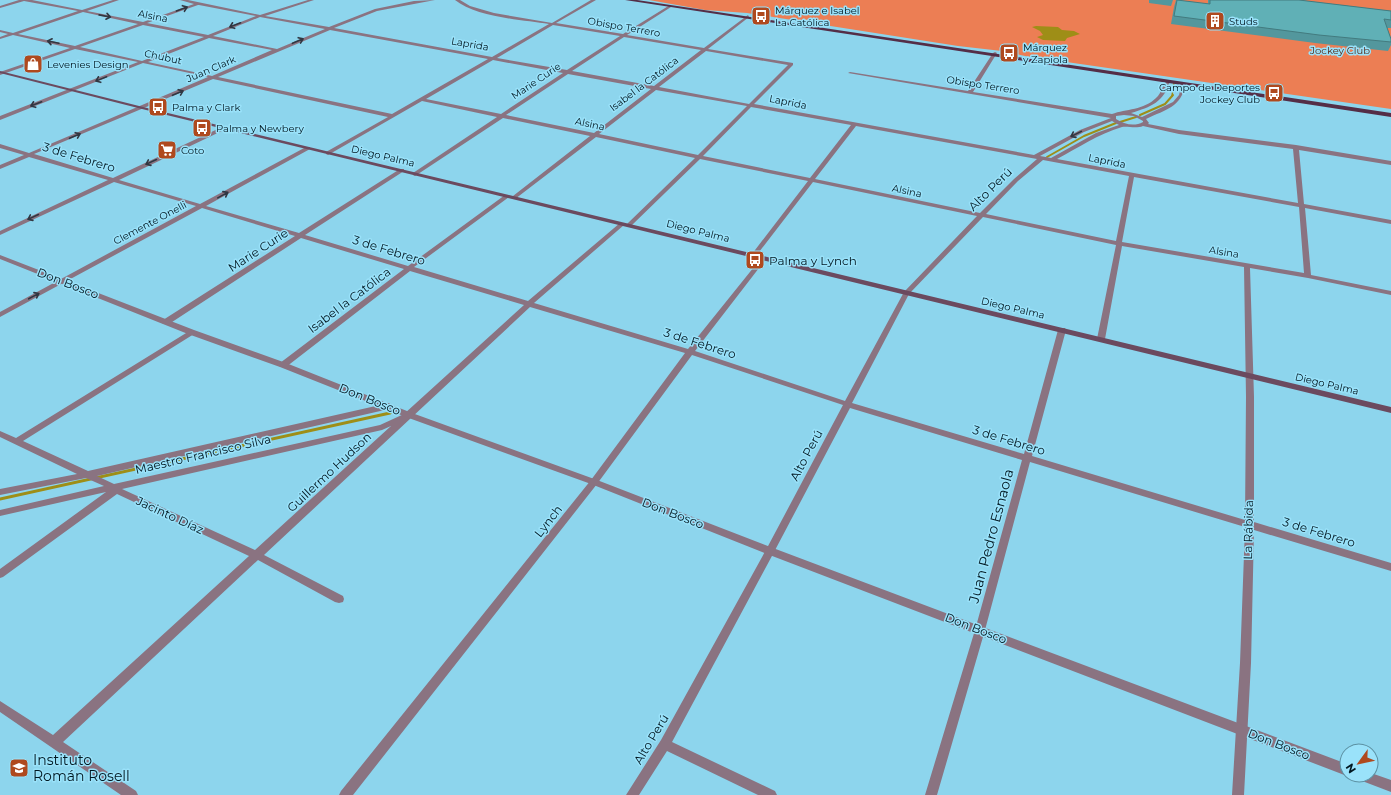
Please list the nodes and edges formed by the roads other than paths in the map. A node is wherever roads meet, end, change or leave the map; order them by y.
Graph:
1 (25, 0) edge
2 (116, 0) edge
3 (182, 0) edge
4 (208, 0) edge
5 (312, 0) edge
6 (433, 0) edge
7 (457, 0) edge
8 (594, 0) edge
9 (627, 0) edge
10 (642, 0) edge
11 (399, 1) edge
12 (414, 2) junction
13 (198, 3) junction
14 (670, 6) junction
15 (0, 7) edge
16 (81, 11) junction
17 (260, 16) junction
18 (747, 17) junction
19 (142, 23) junction
20 (551, 24) junction
21 (329, 28) junction
22 (0, 31) edge
23 (13, 34) junction
24 (207, 36) junction
25 (623, 36) junction
26 (0, 38) edge
27 (76, 47) junction
28 (277, 50) junction
29 (705, 50) junction
30 (994, 54) junction
31 (492, 58) junction
32 (143, 62) junction
33 (792, 64) joint
34 (569, 71) junction
35 (1, 73) edge
36 (850, 74) dead end
37 (214, 77) junction
38 (1168, 81) junction
39 (1184, 84) junction
40 (655, 87) junction
41 (72, 90) junction
42 (970, 92) junction
43 (420, 100) junction
44 (751, 105) junction
45 (142, 108) junction
46 (1391, 112) edge
47 (1124, 113) junction
48 (1391, 115) edge
49 (392, 116) junction
50 (502, 116) junction
51 (0, 118) edge
52 (1112, 118) junction
53 (1143, 118) junction
54 (855, 124) junction
55 (1124, 125) junction
56 (1144, 125) junction
57 (224, 128) junction
58 (595, 134) junction
59 (0, 146) edge
60 (1296, 147) junction
61 (308, 148) junction
62 (328, 153) junction
63 (30, 155) junction
64 (700, 156) junction
65 (1035, 157) junction
66 (1042, 158) junction
67 (1052, 160) junction
68 (1391, 162) edge
69 (0, 167) edge
70 (402, 170) junction
71 (415, 174) junction
72 (1132, 175) junction
73 (112, 180) junction
74 (812, 180) junction
75 (511, 197) junction
76 (201, 206) junction
77 (1301, 206) junction
78 (982, 216) junction
79 (1391, 222) edge
80 (626, 224) junction
81 (0, 233) edge
82 (300, 236) junction
83 (1120, 244) junction
84 (754, 255) junction
85 (0, 256) edge
86 (764, 258) junction
87 (1247, 265) junction
88 (409, 268) junction
89 (1308, 276) junction
90 (63, 281) junction
91 (906, 293) junction
92 (1391, 293) edge
93 (529, 304) junction
94 (0, 315) edge
95 (166, 322) junction
96 (1062, 330) junction
97 (190, 332) junction
98 (1101, 339) junction
99 (690, 352) junction
100 (283, 365) junction
101 (1250, 376) junction
102 (847, 404) junction
103 (389, 406) junction
104 (1391, 410) edge
105 (409, 415) junction
106 (0, 434) edge
107 (16, 442) junction
108 (1027, 458) junction
109 (89, 476) junction
110 (594, 482) junction
111 (111, 487) junction
112 (0, 492) edge
113 (0, 513) edge
114 (1249, 523) junction
115 (770, 551) junction
116 (256, 555) junction
117 (1391, 567) edge
118 (0, 574) edge
119 (339, 598) dead end
120 (980, 630) junction
121 (0, 706) edge
122 (1242, 730) junction
123 (54, 742) junction
124 (664, 744) junction
125 (1339, 767) edge
126 (1379, 782) edge
127 (1391, 786) edge
128 (132, 795) edge
129 (345, 795) edge
130 (632, 795) edge
131 (771, 795) edge
132 (931, 795) edge
133 (1238, 795) edge

1 - 15 street
1 - 16 street, Alsina
2 - 16 street
3 - 13 street, Laprida
4 - 13 street
5 - 17 street
6 - 12 street, Juan Clark
7 - 20 street, Obispo Terrero
8 - 20 street
9 - 14 main road
10 - 18 main road
11 - 12 street
12 - 21 street, Juan Clark
13 - 17 street, Laprida
19 -> 13 street
14 - 18 main road
14 - 25 street, Marie Curie
16 -> 19 street, Alsina
16 - 23 street
17 - 21 street, Laprida
17 -> 24 street
18 - 29 street, Isabel la Católica
18 - 30 main road
19 - 24 street, Alsina
19 - 27 street
20 - 25 street, Obispo Terrero
20 - 31 street
28 -> 21 street, Juan Clark
21 - 31 street, Laprida
22 - 23 street, Chubut
23 - 26 street
27 -> 23 street, Chubut
24 - 28 street, Alsina
24 - 32 street
25 - 29 street, Obispo Terrero
25 - 34 street, Marie Curie
27 - 32 street, Chubut
27 - 35 street
28 - 37 street, Juan Clark
29 - 33 street, Obispo Terrero
29 - 40 street, Isabel la Católica
30 - 38 main road
30 - 42 street
30 - 46 main road
31 - 34 street, Laprida
31 - 43 street
32 - 37 street, Chubut
32 -> 41 street
33 - 44 street, Guillermo Hudson
34 - 40 street, Laprida
34 - 50 street, Marie Curie
35 - 41 main road, Diego Palma
36 - 42 street, Obispo Terrero
45 -> 37 street, Juan Clark
37 - 49 street, Chubut
38 - 39 main road
38 - 47 street
39 - 48 main road
39 - 53 street
40 - 44 street, Laprida
40 - 58 street, Isabel la Católica
41 - 45 main road, Diego Palma
41 -> 51 street
42 - 52 street, Obispo Terrero
43 - 49 street
43 - 50 street, Alsina
44 - 54 street, Laprida
44 - 64 street, Guillermo Hudson
45 - 57 main road, Diego Palma
63 -> 45 street, Juan Clark
47 - 52 street
47 - 53 street
49 - 62 street
50 - 58 street, Alsina
50 - 71 street, Marie Curie
52 - 55 street
52 -> 65 street
53 - 56 street
54 - 65 street, Laprida
54 - 74 street
55 - 56 street
55 - 67 street
56 - 60 street
57 - 61 main road, Diego Palma
57 -> 73 street
58 - 64 street, Alsina
58 - 75 street, Isabel la Católica
59 - 63 street, 3 de Febrero
60 - 68 street
60 - 77 street
61 - 62 main road, Diego Palma
76 -> 61 street, Clemente Onelli
62 - 70 main road, Diego Palma
63 - 69 street, Juan Clark
63 - 73 street, 3 de Febrero
64 - 74 street, Alsina
64 - 80 street, Guillermo Hudson
65 - 66 street, Laprida
66 - 67 street, Laprida
66 - 78 street, Alto Perú
67 - 72 street, Laprida
70 - 71 main road, Diego Palma
70 - 82 street, Marie Curie
71 - 75 main road, Diego Palma
72 - 77 street, Laprida
72 - 83 street
73 - 76 street, 3 de Febrero
73 -> 81 street
74 - 78 street, Alsina
74 - 84 street
75 - 80 main road, Diego Palma
75 - 88 street, Isabel la Católica
76 - 82 street, 3 de Febrero
76 - 90 street, Clemente Onelli
77 - 79 street, Laprida
77 - 89 street
78 - 83 street, Alsina
78 - 91 street, Alto Perú
80 - 84 main road, Diego Palma
80 - 93 street, Guillermo Hudson
82 - 88 street, 3 de Febrero
82 - 95 street, Marie Curie
83 - 87 street, Alsina
83 - 98 street
84 - 86 main road, Diego Palma
85 - 90 street, Don Bosco
86 - 91 main road, Diego Palma
86 - 99 street, Lynch
87 - 89 street, Alsina
87 - 101 street, La Rábida
88 - 93 street, 3 de Febrero
88 - 100 street, Isabel la Católica
89 - 92 street, Alsina
94 -> 90 street, Clemente Onelli
90 - 95 street, Don Bosco
91 - 96 main road, Diego Palma
91 - 102 street, Alto Perú
93 - 99 street, 3 de Febrero
93 - 105 street, Guillermo Hudson
95 - 97 street, Don Bosco
96 - 98 main road, Diego Palma
96 - 108 street, Juan Pedro Esnaola
97 - 100 street, Don Bosco
97 - 107 street
98 - 101 main road, Diego Palma
99 - 102 street, 3 de Febrero
99 - 110 street, Lynch
100 - 103 street, Don Bosco
101 - 104 main road, Diego Palma
101 - 114 street, La Rábida
102 - 108 street, 3 de Febrero
102 - 115 street, Alto Perú
103 - 105 street, Don Bosco
103 - 109 street, Maestro Francisco Silva
105 - 110 street, Don Bosco
105 - 111 street, Maestro Francisco Silva
105 - 116 street, Guillermo Hudson
106 - 107 street, Jacinto Díaz
107 - 109 street, Jacinto Díaz
108 - 114 street, 3 de Febrero
108 - 120 street, Juan Pedro Esnaola
109 - 111 street, Jacinto Díaz
109 - 112 street, Maestro Francisco Silva
110 - 115 street, Don Bosco
110 - 129 street, Lynch
111 - 113 street, Maestro Francisco Silva
111 - 116 street, Jacinto Díaz
111 - 118 street
114 - 117 street, 3 de Febrero
114 - 122 street, La Rábida
115 - 120 street, Don Bosco
115 - 124 street, Alto Perú
116 - 119 street, Jacinto Díaz
116 - 123 street, Guillermo Hudson
120 - 122 street, Don Bosco
120 - 132 street, Juan Pedro Esnaola
121 - 123 street
122 - 125 street, Don Bosco
122 - 133 street, La Rábida
123 - 128 street
124 - 130 street, Alto Perú
124 - 131 street
126 - 127 street

